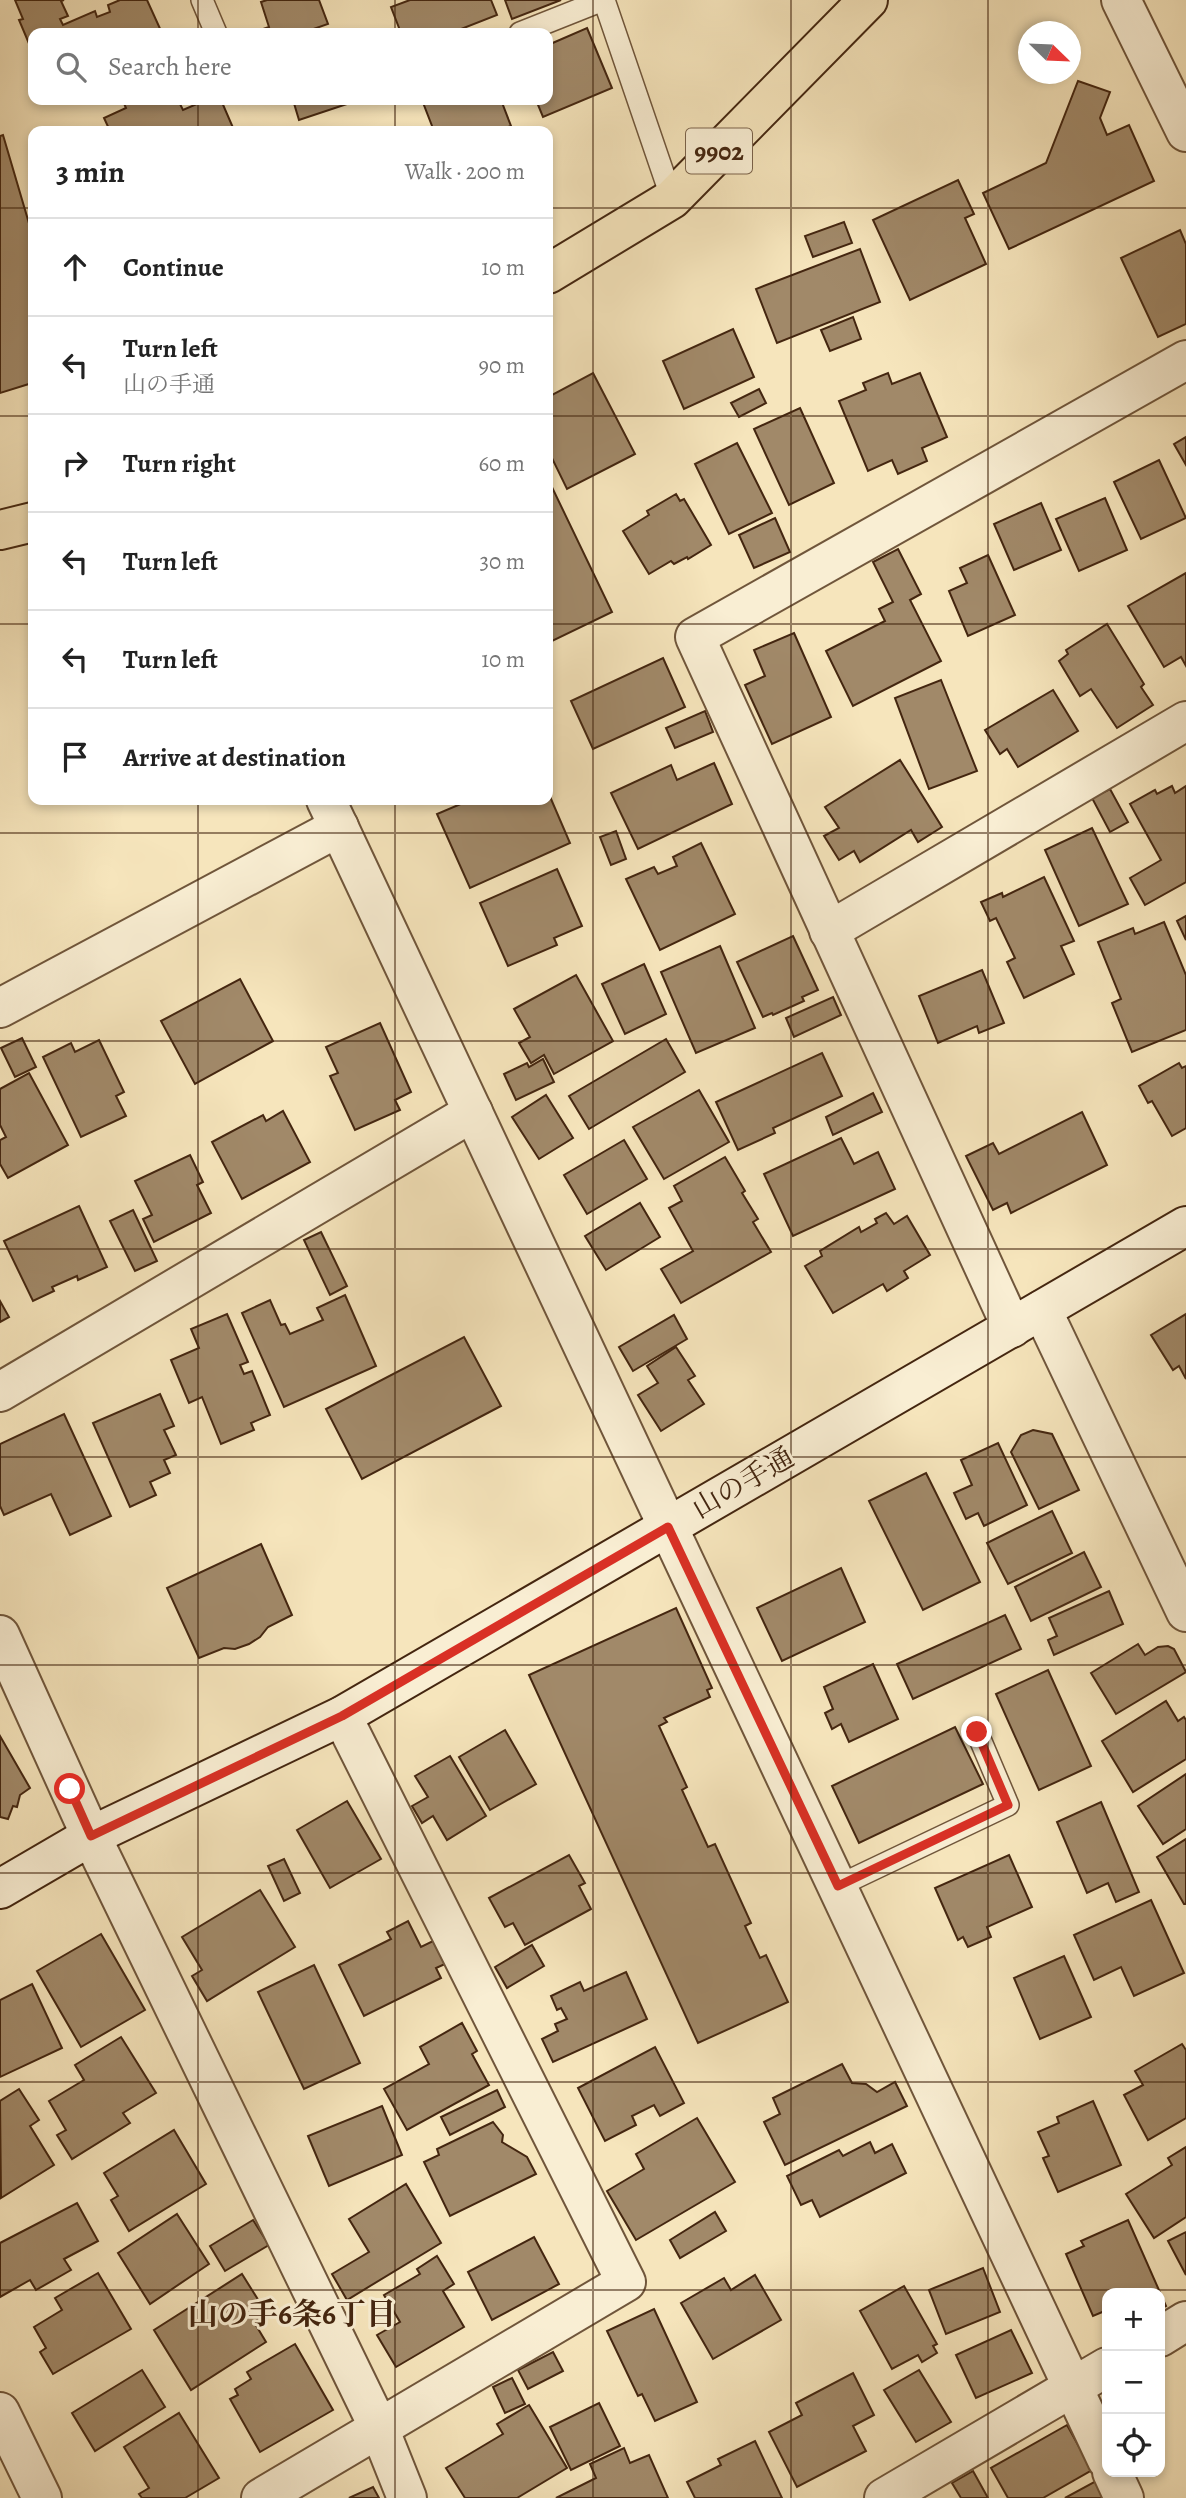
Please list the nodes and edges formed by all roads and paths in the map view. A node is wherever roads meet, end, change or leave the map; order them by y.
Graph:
1 (202, 0) edge
2 (603, 0) edge
3 (869, 0) edge
4 (1121, 0) edge
5 (214, 28) edge
6 (533, 28) edge
7 (1186, 132) edge
8 (672, 199) junction
9 (553, 271) edge
10 (1186, 360) edge
11 (28, 523) edge
12 (0, 530) edge
13 (1186, 721) edge
14 (332, 813) edge
15 (829, 930) junction
16 (0, 1008) edge
17 (473, 1112) junction
18 (1186, 1226) edge
19 (1027, 1319) junction
20 (0, 1392) edge
21 (668, 1527) junction
22 (1186, 1612) edge
23 (0, 1634) edge
24 (342, 1716) junction
25 (977, 1732) dead end
26 (91, 1836) junction
27 (838, 1886) junction
28 (0, 1889) edge
29 (1186, 2321) edge
30 (1165, 2334) edge
31 (1102, 2370) edge
32 (1074, 2387) junction
33 (0, 2412) edge
34 (379, 2428) junction
35 (1102, 2449) edge
36 (1114, 2477) edge
37 (42, 2498) edge
38 (261, 2498) edge
39 (408, 2498) edge
40 (884, 2498) edge
41 (1124, 2498) edge

1 - 5 lane
2 - 6 lane
2 - 8 lane
3 - 8 main road, 9902
4 - 7 street
8 - 9 main road, 9902
10 - 15 street
11 - 12 main road
13 - 15 street
14 - 16 street
14 - 17 street
15 - 19 street
17 - 20 street
17 - 21 street
18 - 19 street, 山の手通
19 - 21 street, 山の手通
19 - 22 street
21 - 24 street, 山の手通
21 - 27 street
23 - 26 street
24 - 26 street, 山の手通
24 - 34 street
25 - 27 lane
26 - 28 street, 山の手通
26 - 34 street
27 - 32 street
29 - 30 street
31 - 32 street
32 - 35 street
32 - 40 street
33 - 37 street
34 - 38 street
34 - 39 street
36 - 41 street

